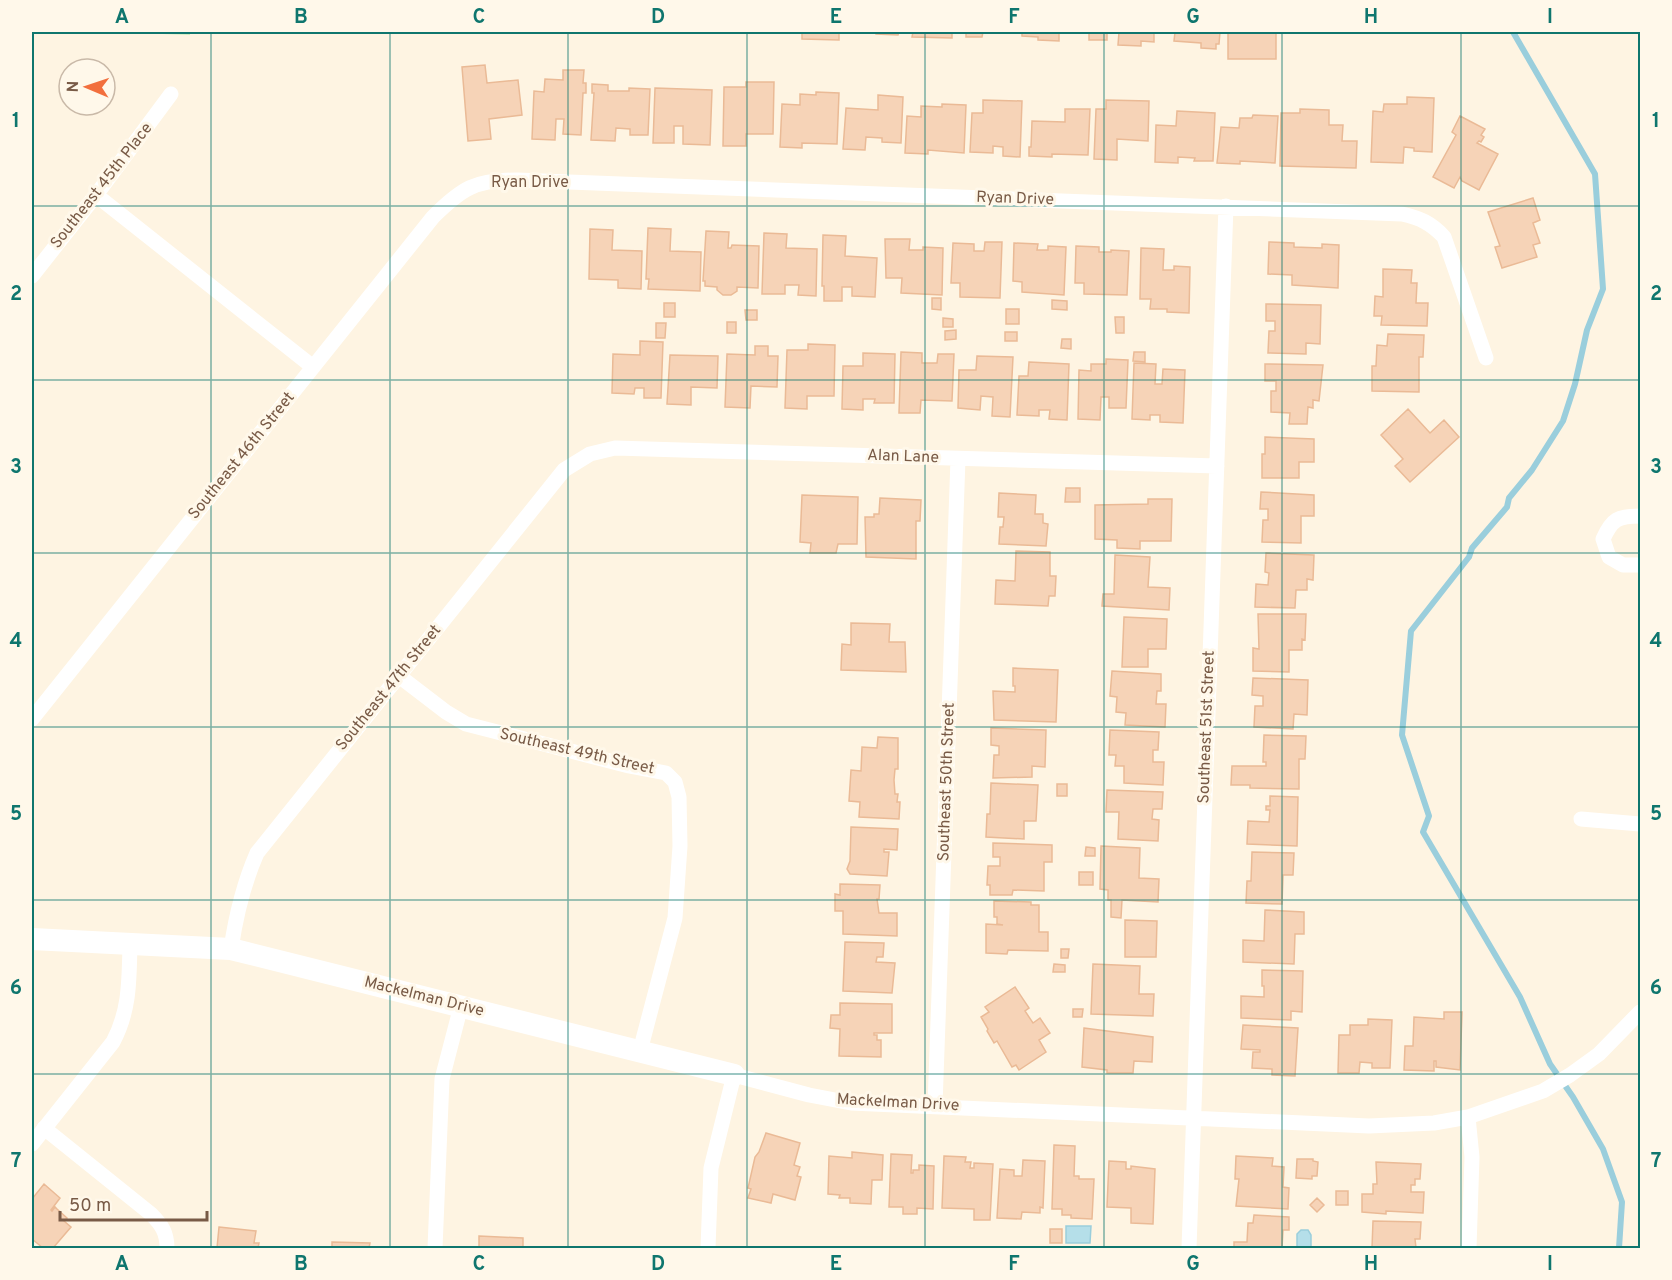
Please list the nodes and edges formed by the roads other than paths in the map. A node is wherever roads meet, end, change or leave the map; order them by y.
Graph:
1 (171, 94) dead end
2 (96, 195) junction
3 (454, 196) joint
4 (1226, 206) junction
5 (32, 276) edge
6 (1486, 358) dead end
7 (313, 367) junction
8 (590, 454) joint
9 (958, 459) junction
10 (1217, 466) junction
11 (1641, 516) edge
12 (1641, 566) edge
13 (399, 676) junction
14 (32, 719) edge
15 (1581, 819) dead end
16 (1641, 824) edge
17 (32, 939) edge
18 (130, 944) junction
19 (231, 949) junction
20 (460, 1006) junction
21 (1641, 1012) edge
22 (640, 1051) junction
23 (734, 1075) junction
24 (935, 1106) junction
25 (1194, 1117) junction
26 (1468, 1117) junction
27 (44, 1128) junction
28 (32, 1144) edge
29 (167, 1248) edge
30 (435, 1248) edge
31 (708, 1248) edge
32 (1189, 1248) edge
33 (1469, 1248) edge

1 - 2 street, Southeast 45th Place
2 - 5 street, Southeast 45th Place
2 - 7 street
3 - 4 street, Ryan Drive
3 - 7 street, Southeast 46th Street
4 - 6 street, Ryan Drive
4 - 10 street, Southeast 51st Street
7 - 14 street, Southeast 46th Street
8 - 9 street, Alan Lane
8 - 13 street, Southeast 47th Street
9 - 10 street, Alan Lane
9 - 24 street, Southeast 50th Street
10 - 25 street, Southeast 51st Street
11 - 12 street
13 - 19 street, Southeast 47th Street
13 - 22 street, Southeast 49th Street
15 - 16 street
17 - 18 street, Mackelman Drive
18 - 19 street, Mackelman Drive
18 - 27 street
19 - 20 street, Mackelman Drive
20 - 22 street, Mackelman Drive
20 - 30 street
21 - 26 street, Mackelman Drive
22 - 23 street, Mackelman Drive
23 - 24 street, Mackelman Drive
23 - 31 street
24 - 25 street, Mackelman Drive
25 - 26 street, Mackelman Drive
25 - 32 street, Southeast 51st Street
26 - 33 street
27 - 28 street
27 - 29 street

